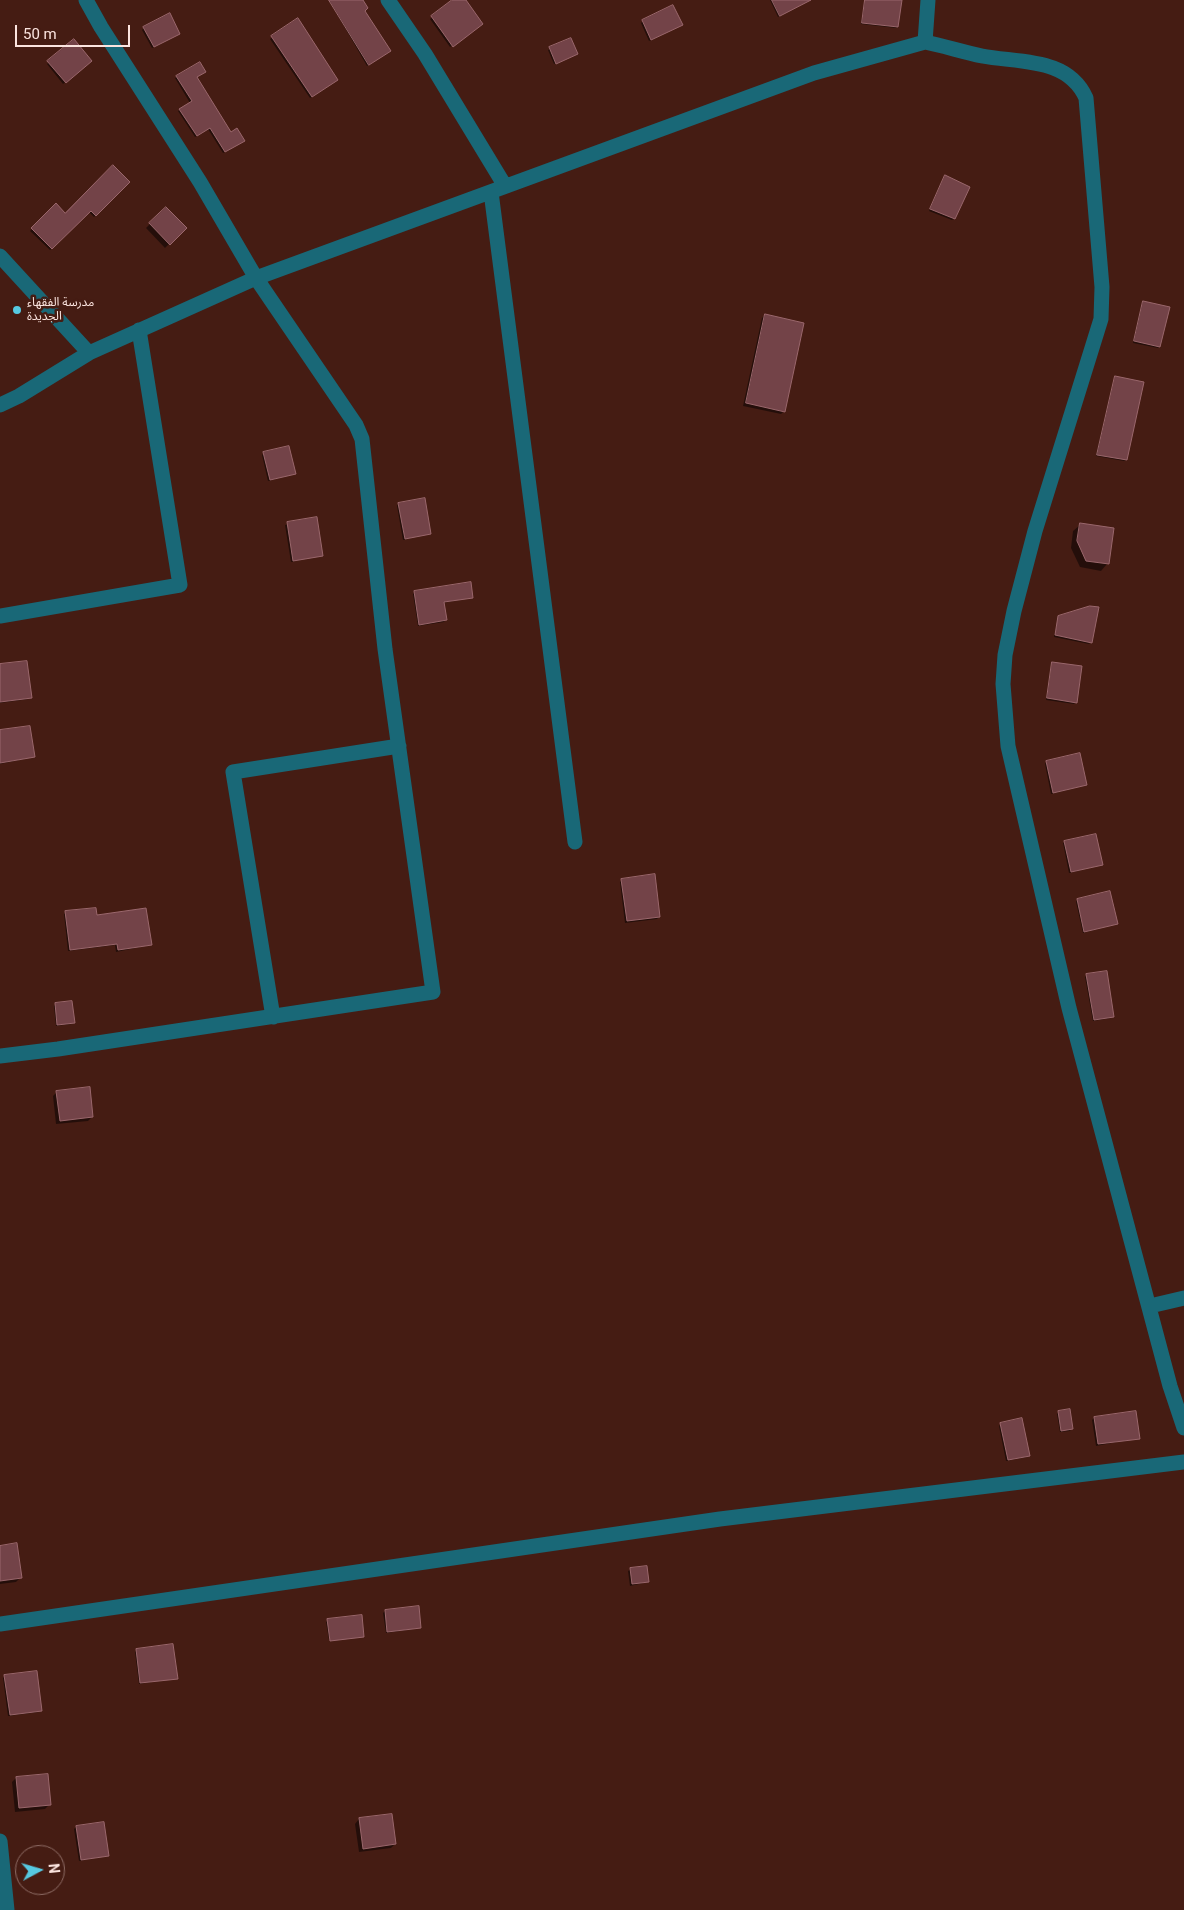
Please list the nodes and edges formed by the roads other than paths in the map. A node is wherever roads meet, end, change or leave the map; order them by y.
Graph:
1 (86, 0) edge
2 (388, 0) edge
3 (928, 0) edge
4 (925, 42) junction
5 (498, 189) junction
6 (0, 256) edge
7 (256, 278) junction
8 (139, 330) junction
9 (89, 353) junction
10 (0, 404) edge
11 (0, 616) edge
12 (398, 746) junction
13 (575, 842) dead end
14 (273, 1017) junction
15 (0, 1056) edge
16 (1184, 1298) edge
17 (1150, 1306) junction
18 (1184, 1428) edge
19 (1184, 1462) edge
20 (0, 1624) edge
21 (0, 1842) edge
22 (6, 1910) edge

1 - 7 street
2 - 5 street
3 - 4 street
4 - 5 street
4 - 17 street
5 - 7 street
5 - 13 street
6 - 9 street
7 - 8 street
7 - 12 street
8 - 9 street
8 - 11 street
9 - 10 street
12 - 14 street
12 - 14 street
14 - 15 street
16 - 17 street
17 - 18 street
19 - 20 street
21 - 22 street

